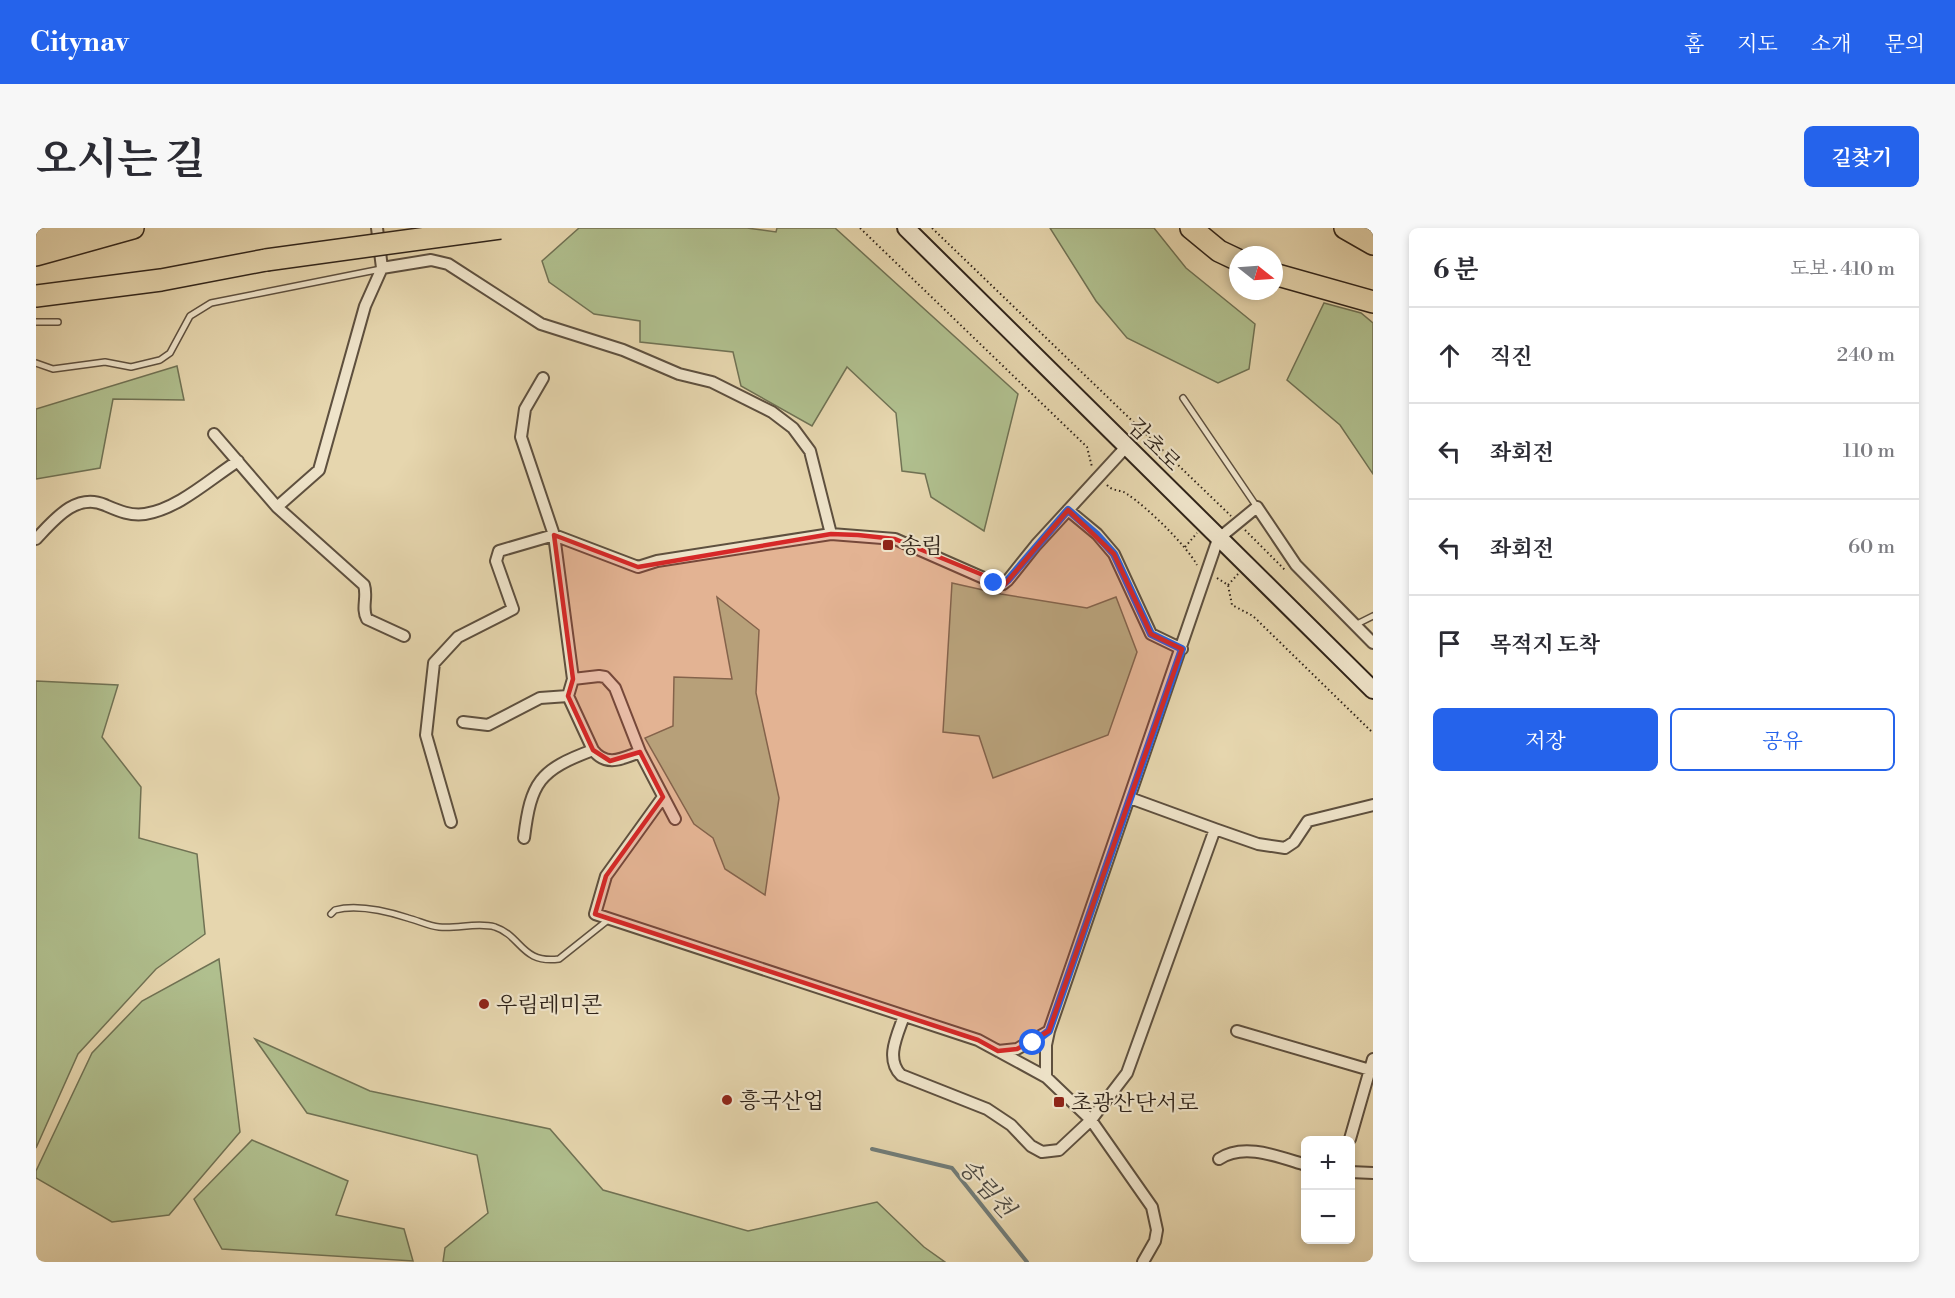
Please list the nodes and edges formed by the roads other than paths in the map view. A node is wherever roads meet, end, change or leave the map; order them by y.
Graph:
1 (92, 228) edge
2 (133, 228) edge
3 (377, 228) edge
4 (500, 228) edge
5 (906, 228) edge
6 (1191, 228) edge
7 (1345, 228) edge
8 (1365, 228) edge
9 (36, 235) edge
10 (1373, 238) edge
11 (1373, 244) edge
12 (36, 255) edge
13 (1229, 256) edge
14 (266, 260) junction
15 (382, 268) junction
16 (1283, 277) edge
17 (36, 287) edge
18 (36, 296) edge
19 (1373, 302) edge
20 (36, 322) edge
21 (58, 322) dead end
22 (36, 363) edge
23 (543, 378) dead end
24 (1183, 398) dead end
25 (214, 434) dead end
26 (1126, 447) junction
27 (238, 461) junction
28 (277, 507) junction
29 (1257, 507) junction
30 (1068, 510) junction
31 (831, 534) junction
32 (554, 535) junction
33 (36, 539) edge
34 (1218, 539) junction
35 (1373, 616) edge
36 (1355, 625) junction
37 (404, 636) dead end
38 (1373, 643) edge
39 (1182, 649) junction
40 (573, 679) junction
41 (1373, 690) edge
42 (568, 696) junction
43 (463, 722) dead end
44 (593, 750) junction
45 (640, 752) junction
46 (663, 797) junction
47 (1130, 798) junction
48 (1373, 805) edge
49 (675, 819) dead end
50 (451, 822) dead end
51 (1215, 829) junction
52 (524, 838) dead end
53 (332, 914) dead end
54 (610, 919) junction
55 (904, 1016) junction
56 (1049, 1031) junction
57 (1237, 1031) dead end
58 (998, 1051) junction
59 (1371, 1064) edge
60 (1046, 1077) junction
61 (1091, 1120) junction
62 (1351, 1136) edge
63 (1219, 1160) dead end
64 (1301, 1164) edge
65 (1355, 1172) edge
66 (1373, 1173) edge
67 (1143, 1262) edge

1 - 9 highway
2 - 12 highway
3 - 15 street
4 - 14 highway, bridge
5 - 26 main road, 감초로
6 - 13 highway
7 - 11 highway
8 - 10 lane
14 - 17 highway
14 - 18 highway
15 - 22 lane
15 - 28 street
15 - 31 street
16 - 19 highway
20 - 21 lane
23 - 32 street
24 - 29 lane
25 - 27 street
26 - 30 street
26 - 34 main road, 감초로
27 - 28 street
27 - 33 street
28 - 37 street
29 - 34 street
29 - 36 street
30 - 31 street
30 - 39 street
31 - 32 street
32 - 40 street
32 - 50 street
34 - 39 street
34 - 41 main road, 감초로
35 - 36 lane
36 - 38 street
39 - 47 street
40 - 42 street
40 - 45 street
42 - 43 street
42 - 44 street
44 - 45 street
44 - 52 street
45 - 46 street
46 - 49 street
46 - 54 street
47 - 51 street
47 - 56 street
48 - 51 street
51 - 61 street
53 - 54 lane
54 - 55 street
55 - 58 street
55 - 61 street
56 - 58 street
56 - 60 street
57 - 59 street
58 - 60 street
59 - 62 street
60 - 61 street
61 - 67 street
63 - 64 street
65 - 66 street

